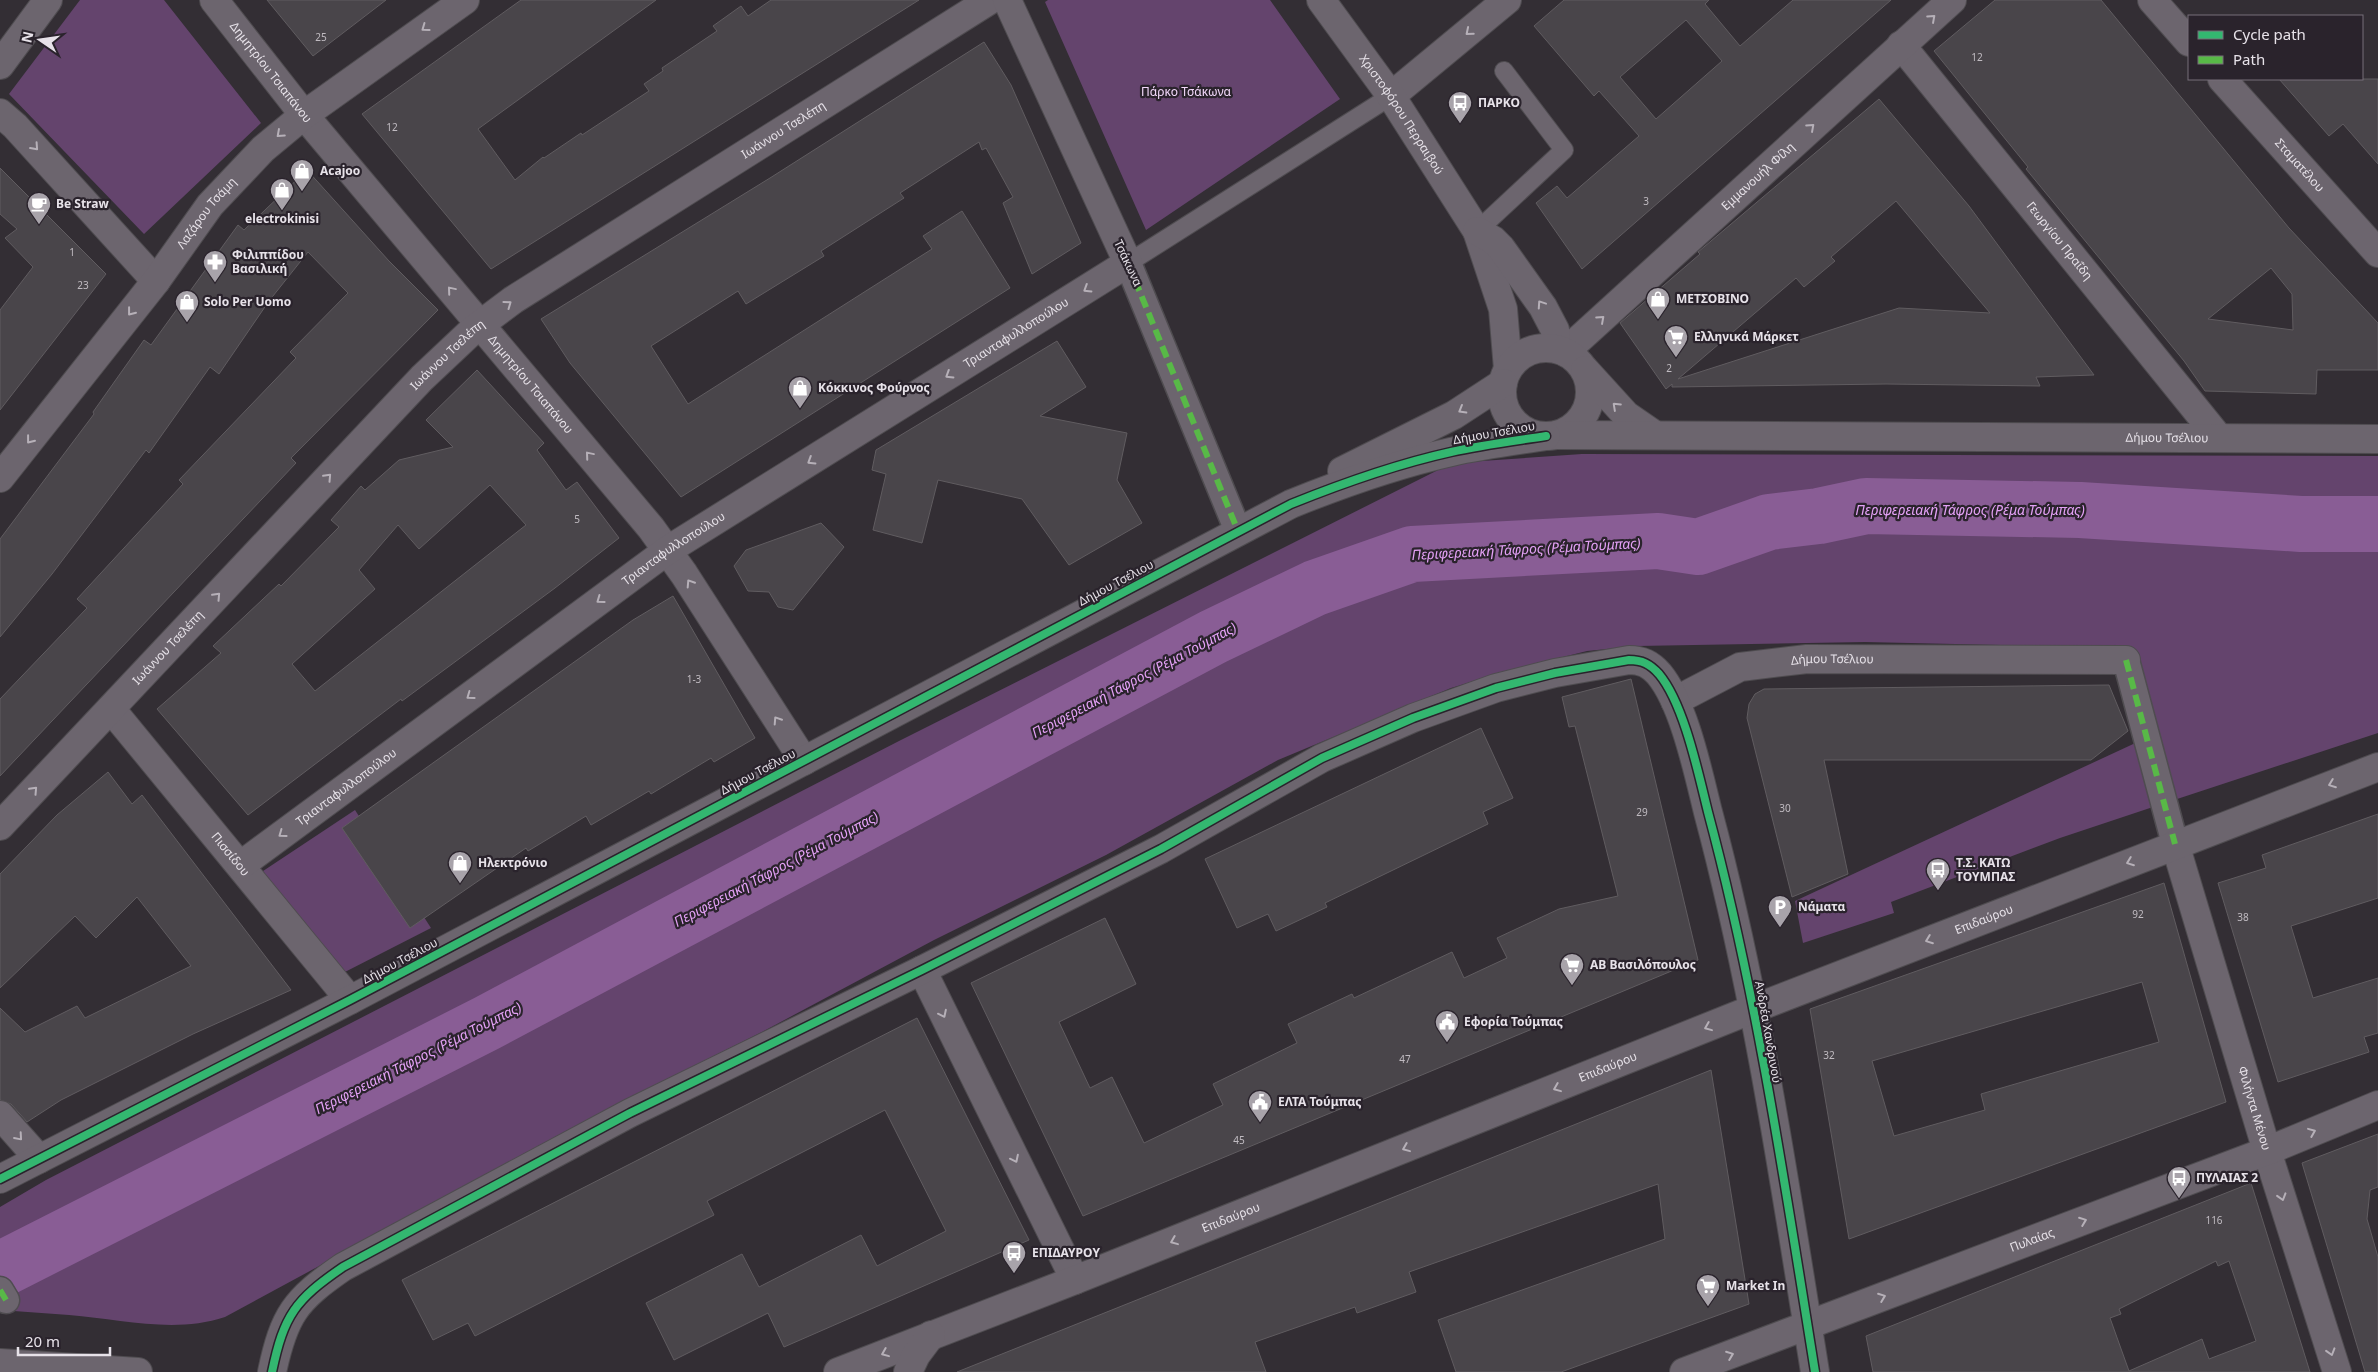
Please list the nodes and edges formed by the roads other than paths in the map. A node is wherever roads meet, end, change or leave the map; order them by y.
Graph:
1 (48, 0) edge
2 (214, 0) edge
3 (464, 0) edge
4 (990, 0) edge
5 (1007, 0) edge
6 (1322, 0) edge
7 (1507, 0) edge
8 (1952, 0) edge
9 (2152, 0) edge
10 (2188, 41) edge
11 (1901, 46) junction
12 (0, 65) edge
13 (1504, 71) dead end
14 (2223, 80) edge
15 (1391, 96) junction
16 (0, 113) edge
17 (304, 115) junction
18 (1477, 230) junction
19 (2378, 253) edge
20 (1128, 263) junction
21 (156, 281) junction
22 (480, 325) junction
23 (1568, 356) junction
24 (1506, 376) junction
25 (1551, 435) junction
26 (1655, 435) junction
27 (2219, 438) junction
28 (2378, 439) edge
29 (0, 478) edge
30 (1291, 504) junction
31 (1238, 531) junction
32 (668, 550) junction
33 (2126, 660) joint
34 (1675, 701) junction
35 (111, 709) junction
36 (804, 761) junction
37 (2378, 767) edge
38 (0, 826) edge
39 (2175, 844) junction
40 (241, 865) junction
41 (922, 970) junction
42 (350, 1000) junction
43 (1753, 1009) junction
44 (2378, 1105) edge
45 (0, 1115) edge
46 (2267, 1151) junction
47 (38, 1159) junction
48 (0, 1180) edge
49 (1075, 1280) junction
50 (1807, 1325) junction
51 (931, 1335) junction
52 (0, 1363) edge
53 (138, 1372) edge
54 (272, 1372) edge
55 (838, 1372) edge
56 (908, 1372) edge
57 (1684, 1372) edge
58 (1814, 1372) edge
59 (2337, 1372) edge

1 - 12 street
2 - 17 street, Δημητρίου Τσιαπάνου
3 -> 17 street, Λαζάρου Τσάμη
22 -> 4 street, Ιωάννου Τσελέπη
5 - 20 street, Τσάκωνα
6 - 15 street, Χριστοφόρου Περραιβού
7 -> 15 street
11 -> 8 street, Εμμανουήλ Φίλη
9 - 10 street
23 -> 11 street, Εμμανουήλ Φίλη
11 - 27 street, Γεωργίου Πραΐδη
13 - 18 lane
14 - 19 street, Σταματέλου
15 - 18 street, Χριστοφόρου Περραιβού
15 - 20 lane
16 -> 21 street
17 -> 21 street, Λαζάρου Τσάμη
22 -> 17 street, Δημητρίου Τσιαπάνου
23 -> 18 street, Χριστοφόρου Περραιβού
18 - 24 street, Χριστοφόρου Περραιβού
20 - 31 street, Τσάκωνα
20 -> 32 street, Τριανταφυλλοπούλου
21 -> 29 street, Λαζάρου Τσάμη
32 -> 22 street, Δημητρίου Τσιαπάνου
35 -> 22 street, Ιωάννου Τσελέπη
23 - 24 street
23 - 25 street
26 -> 23 street
24 - 25 street
24 -> 30 street, Δήμου Τσέλιου
25 - 26 street, Δήμου Τσέλιου
25 - 30 street, Δήμου Τσέλιου
26 - 27 street, Δήμου Τσέλιου
27 - 28 street, Δήμου Τσέλιου
30 - 31 street, Δήμου Τσέλιου
31 - 36 street, Δήμου Τσέλιου
36 -> 32 street, Δημητρίου Τσιαπάνου
32 -> 40 street, Τριανταφυλλοπούλου
33 - 34 street, Δήμου Τσέλιου
33 - 39 street
34 - 41 street
34 - 43 street, Ανδρέα Χανδρινού
38 -> 35 street, Ιωάννου Τσελέπη
35 - 40 street, Πισσίδου
36 - 42 street, Δήμου Τσέλιου
37 -> 39 street, Επιδαύρου
39 -> 43 street, Επιδαύρου
39 - 46 street, Φιλήντα Μένου
40 - 42 street, Πισσίδου
41 -> 49 street
41 - 54 street
42 - 47 street, Δήμου Τσέλιου
43 -> 49 street, Επιδαύρου
43 - 50 street, Ανδρέα Χανδρινού
46 -> 44 street, Πυλαίας
45 -> 47 street
50 -> 46 street, Πυλαίας
46 -> 59 street, Φιλήντα Μένου
47 - 48 street, Δήμου Τσέλιου
49 - 51 street, Επιδαύρου
57 -> 50 street, Πυλαίας
50 - 58 street, Ανδρέα Χανδρινού
51 -> 55 street, Επιδαύρου
51 - 56 street
52 - 53 street

